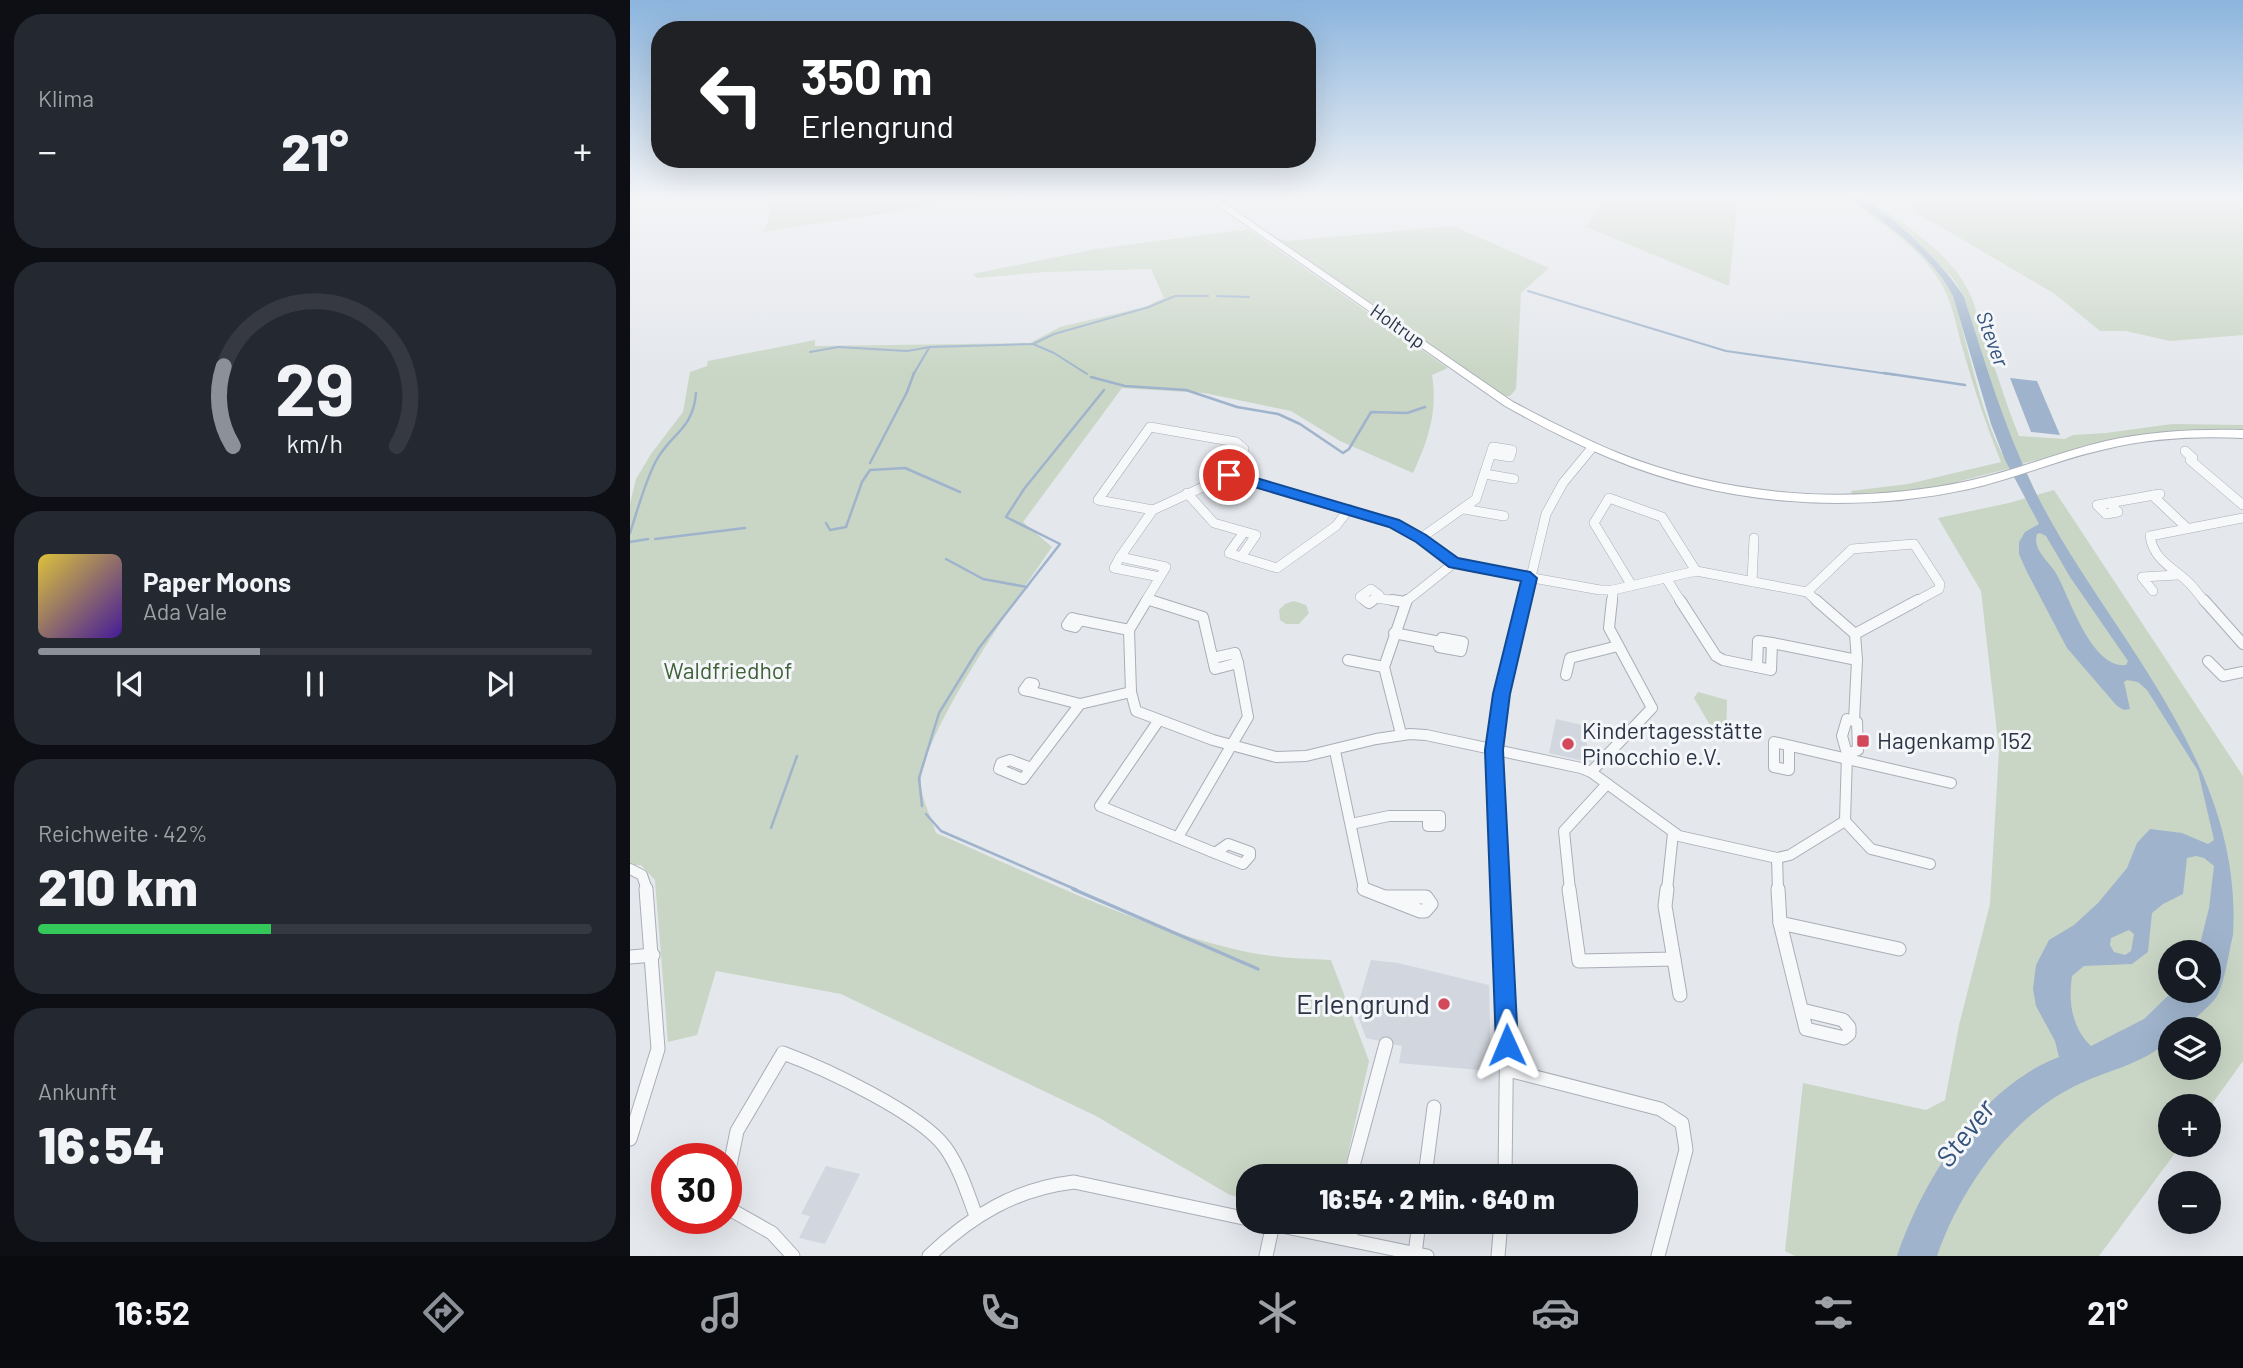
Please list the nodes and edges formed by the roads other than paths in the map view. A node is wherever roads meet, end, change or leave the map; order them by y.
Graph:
1 (1294, 255) edge
2 (2243, 434) edge
3 (1591, 449) junction
4 (2185, 451) dead end
5 (1491, 454) dead end
6 (1485, 474) junction
7 (1229, 475) junction
8 (1514, 479) dead end
9 (1187, 493) junction
10 (2109, 503) dead end
11 (2243, 505) edge
12 (1349, 509) junction
13 (1464, 509) junction
14 (1153, 510) junction
15 (1504, 516) dead end
16 (2243, 518) edge
17 (2187, 528) junction
18 (1421, 538) junction
19 (1754, 538) dead end
20 (1454, 563) junction
21 (1696, 571) junction
22 (2177, 575) junction
23 (1530, 578) junction
24 (1666, 578) junction
25 (1752, 582) junction
26 (1632, 586) junction
27 (1613, 590) junction
28 (2153, 591) dead end
29 (1807, 592) junction
30 (1376, 597) dead end
31 (1149, 600) junction
32 (1405, 602) junction
33 (1080, 620) dead end
34 (1129, 630) junction
35 (2231, 632) junction
36 (2243, 632) edge
37 (1394, 633) junction
38 (1855, 634) junction
39 (1440, 642) dead end
40 (2243, 644) edge
41 (1618, 646) junction
42 (1348, 660) dead end
43 (1857, 660) junction
44 (2208, 661) dead end
45 (1384, 667) junction
46 (2243, 672) edge
47 (1566, 675) dead end
48 (1029, 691) dead end
49 (1131, 692) junction
50 (1080, 704) junction
51 (1159, 720) junction
52 (1401, 734) junction
53 (1232, 745) junction
54 (1789, 746) dead end
55 (1494, 750) junction
56 (1335, 751) junction
57 (1846, 756) junction
58 (1031, 768) dead end
59 (1591, 772) junction
60 (1951, 783) dead end
61 (1607, 784) junction
62 (1428, 816) dead end
63 (1845, 821) junction
64 (1351, 824) junction
65 (1673, 834) junction
66 (1178, 837) junction
67 (1215, 853) dead end
68 (1777, 858) junction
69 (1930, 864) dead end
70 (630, 869) edge
71 (1385, 897) dead end
72 (1780, 923) junction
73 (1899, 949) dead end
74 (653, 955) junction
75 (630, 957) edge
76 (1674, 959) junction
77 (1681, 995) dead end
78 (1802, 1010) dead end
79 (1386, 1044) dead end
80 (1508, 1070) junction
81 (1434, 1107) dead end
82 (631, 1133) edge
83 (734, 1143) edge
84 (1354, 1164) edge
85 (1427, 1164) edge
86 (1506, 1164) edge
87 (742, 1215) edge
88 (976, 1216) junction
89 (1236, 1216) edge
90 (1267, 1234) edge
91 (1321, 1234) edge
92 (1351, 1234) edge
93 (1420, 1234) edge
94 (1501, 1234) edge
95 (1351, 1240) junction
96 (1421, 1255) edge
97 (793, 1256) edge
98 (929, 1256) edge
99 (1266, 1256) edge
100 (1498, 1256) edge
101 (1658, 1256) edge

1 - 3 main road, Holtrup
2 - 3 main road, Holtrup
3 - 23 street
4 - 11 street
5 - 6 street
6 - 8 street
6 - 13 street
7 - 9 street
7 - 12 street
7 - 14 street
9 - 12 street
9 - 14 street
10 - 17 street
12 - 18 street
13 - 15 street
13 - 18 street
14 - 31 street
16 - 17 street
17 - 22 street
18 - 20 street
19 - 25 street
20 - 23 street
20 - 32 street
21 - 24 street
21 - 25 street
21 - 26 street
22 - 28 street
22 - 35 street
23 - 27 street
23 - 55 street
24 - 26 street
24 - 43 street
25 - 29 street
26 - 27 street
27 - 41 street
29 - 38 street
29 - 38 street
30 - 32 street
31 - 34 street
31 - 53 street
32 - 37 street
33 - 34 street
34 - 49 street
35 - 36 street
35 - 40 street
37 - 39 street
37 - 45 street
38 - 43 street
41 - 47 street
41 - 59 street
42 - 45 street
43 - 57 street
44 - 46 street
45 - 52 street
48 - 50 street
49 - 50 street
49 - 51 street
50 - 58 street
51 - 53 street
51 - 66 street
52 - 55 street
52 - 56 street
53 - 56 street
53 - 66 street
54 - 57 street
55 - 59 street
55 - 80 street
56 - 64 street
57 - 60 street
57 - 63 street
59 - 61 street
61 - 65 street
61 - 76 street
62 - 64 street
63 - 68 street
63 - 69 street
64 - 71 street
65 - 68 street
65 - 76 street
66 - 67 street
68 - 72 street
70 - 74 street
72 - 73 street
72 - 78 street
74 - 75 street
74 - 82 street
76 - 77 street
79 - 84 street
80 - 86 street
80 - 101 street
81 - 85 street
83 - 88 street
87 - 97 street
88 - 89 street
88 - 98 street
90 - 99 street
91 - 95 street
92 - 95 street
93 - 96 street
94 - 100 street
95 - 96 street

